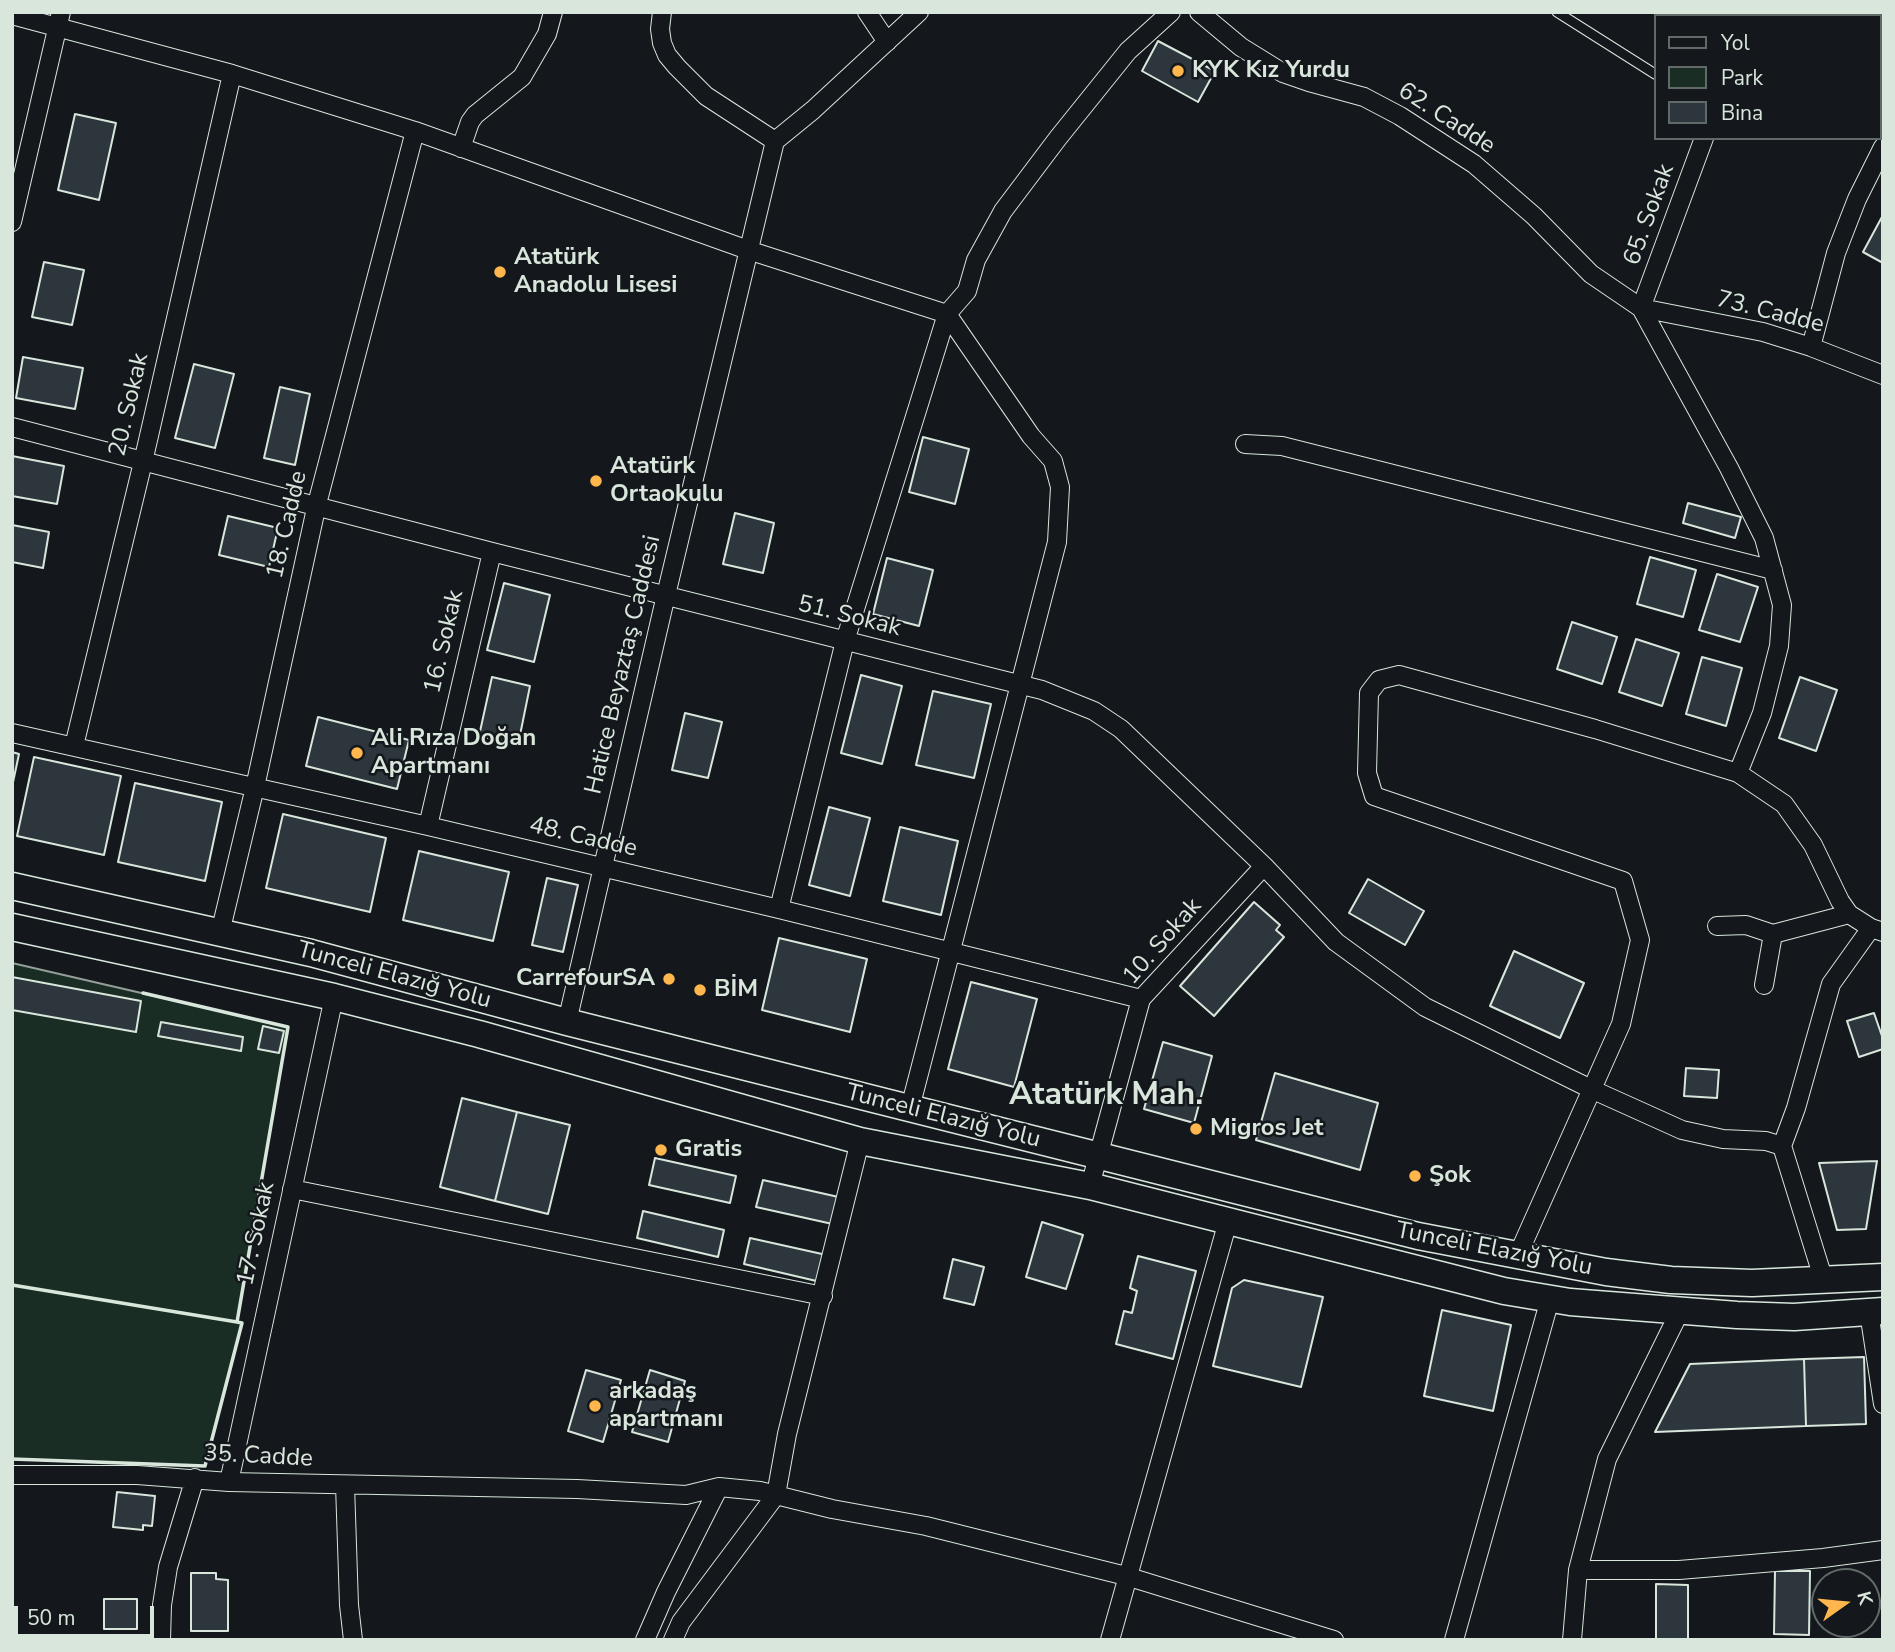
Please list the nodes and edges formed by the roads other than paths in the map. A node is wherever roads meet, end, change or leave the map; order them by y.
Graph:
1 (554, 12) edge
2 (663, 12) edge
3 (867, 12) edge
4 (919, 12) edge
5 (1171, 12) edge
6 (1199, 12) edge
7 (1557, 12) edge
8 (12, 15) edge
9 (59, 20) edge
10 (887, 42) junction
11 (1654, 73) edge
12 (232, 74) junction
13 (415, 131) junction
14 (1703, 140) edge
15 (775, 141) junction
16 (1883, 147) edge
17 (461, 148) junction
18 (12, 222) edge
19 (748, 250) junction
20 (1642, 308) junction
21 (947, 314) junction
22 (1811, 347) junction
23 (1883, 375) edge
24 (12, 427) edge
25 (1245, 444) dead end
26 (143, 462) junction
27 (317, 505) junction
28 (492, 552) junction
29 (1773, 570) junction
30 (666, 595) junction
31 (845, 641) junction
32 (1019, 687) junction
33 (12, 733) edge
34 (74, 746) junction
35 (1738, 773) junction
36 (255, 787) junction
37 (428, 826) junction
38 (1264, 866) junction
39 (602, 868) junction
40 (12, 886) edge
41 (779, 909) junction
42 (1849, 914) junction
43 (1717, 926) dead end
44 (12, 928) edge
45 (1877, 930) edge
46 (220, 933) junction
47 (1773, 934) junction
48 (952, 953) junction
49 (1765, 985) dead end
50 (334, 997) junction
51 (1141, 999) junction
52 (567, 1022) junction
53 (1591, 1089) junction
54 (911, 1108) junction
55 (860, 1141) junction
56 (1782, 1146) junction
57 (1096, 1156) junction
58 (1090, 1186) junction
59 (292, 1189) junction
60 (1228, 1221) junction
61 (1517, 1257) junction
62 (1883, 1277) edge
63 (1824, 1281) junction
64 (823, 1296) junction
65 (1550, 1298) junction
66 (1680, 1311) junction
67 (1876, 1312) edge
68 (1883, 1404) edge
69 (12, 1475) edge
70 (195, 1478) junction
71 (229, 1482) junction
72 (345, 1485) junction
73 (719, 1487) junction
74 (776, 1495) junction
75 (1883, 1550) edge
76 (1578, 1570) junction
77 (1126, 1576) junction
78 (160, 1640) edge
79 (353, 1640) edge
80 (645, 1640) edge
81 (673, 1640) edge
82 (1110, 1640) edge
83 (1334, 1640) edge
84 (1454, 1640) edge
85 (1572, 1640) edge

1 - 17 street
2 - 15 street
3 - 10 street
4 - 10 street
5 - 21 street
6 - 20 street, 62. Cadde
7 - 11 lane
8 - 9 street
9 - 12 street
9 - 18 street
10 - 15 street
12 - 13 street
12 - 26 street, 20. Sokak
13 - 17 street
13 - 27 street, 18. Cadde
14 - 20 street, 65. Sokak
15 - 19 street, Hatice Beyaztaş Caddesi
16 - 22 street
17 - 19 street
19 - 21 street
19 - 30 street, Hatice Beyaztaş Caddesi
20 - 22 street, 73. Cadde
20 - 29 street
21 - 31 street
21 - 32 street
22 - 23 street, 73. Cadde
24 - 26 street, 51. Sokak
25 - 29 street
26 - 27 street, 51. Sokak
26 - 34 street, 20. Sokak
27 - 28 street, 51. Sokak
27 - 36 street, 18. Cadde
28 - 30 street, 51. Sokak
28 - 37 street, 16. Sokak
29 - 35 street
30 - 31 street, 51. Sokak
30 - 39 street, Hatice Beyaztaş Caddesi
31 - 32 street, 51. Sokak
31 - 41 street
32 - 38 street, 51. Sokak
32 - 48 street
33 - 34 street, 48. Cadde
34 - 36 street, 48. Cadde
35 - 42 street
35 - 53 street
36 - 37 street, 48. Cadde
36 - 46 street, 18. Cadde
37 - 39 street, 48. Cadde
38 - 51 street, 10. Sokak
38 - 53 street, 51. Sokak
39 - 41 street, 48. Cadde
39 - 52 street, Hatice Beyaztaş Caddesi
40 - 46 main road, Tunceli Elazığ Yolu
41 - 48 street, 48. Cadde
42 - 45 street
42 - 47 street
43 - 47 street
44 - 50 main road, Tunceli Elazığ Yolu
45 - 56 street
46 - 52 main road, Tunceli Elazığ Yolu
47 - 49 street
48 - 51 street, 48. Cadde
48 - 54 street
50 - 55 main road, Tunceli Elazığ Yolu
50 - 59 street, 17. Sokak
51 - 57 street, 10. Sokak
52 - 54 main road, Tunceli Elazığ Yolu
53 - 56 street, 51. Sokak
53 - 61 street
54 - 57 main road, Tunceli Elazığ Yolu
55 - 58 main road, Tunceli Elazığ Yolu
55 - 64 street
56 - 63 street
57 - 58 street, 10. Sokak
57 - 61 main road, Tunceli Elazığ Yolu
58 - 60 main road, Tunceli Elazığ Yolu
59 - 64 street
59 - 71 street, 17. Sokak
60 - 65 main road, Tunceli Elazığ Yolu
60 - 77 street
61 - 63 main road, Tunceli Elazığ Yolu
62 - 63 main road, Tunceli Elazığ Yolu
64 - 74 street
65 - 66 main road, Tunceli Elazığ Yolu
65 - 84 street
66 - 67 main road, Tunceli Elazığ Yolu
66 - 76 street
67 - 68 street
69 - 70 street, 35. Cadde
70 - 71 street, 35. Cadde
70 - 78 street
71 - 72 street, 35. Cadde
72 - 73 street, 35. Cadde
72 - 79 street
73 - 74 street
73 - 80 street
74 - 77 street
74 - 81 street
75 - 76 street
76 - 85 street
77 - 82 street
77 - 83 street

